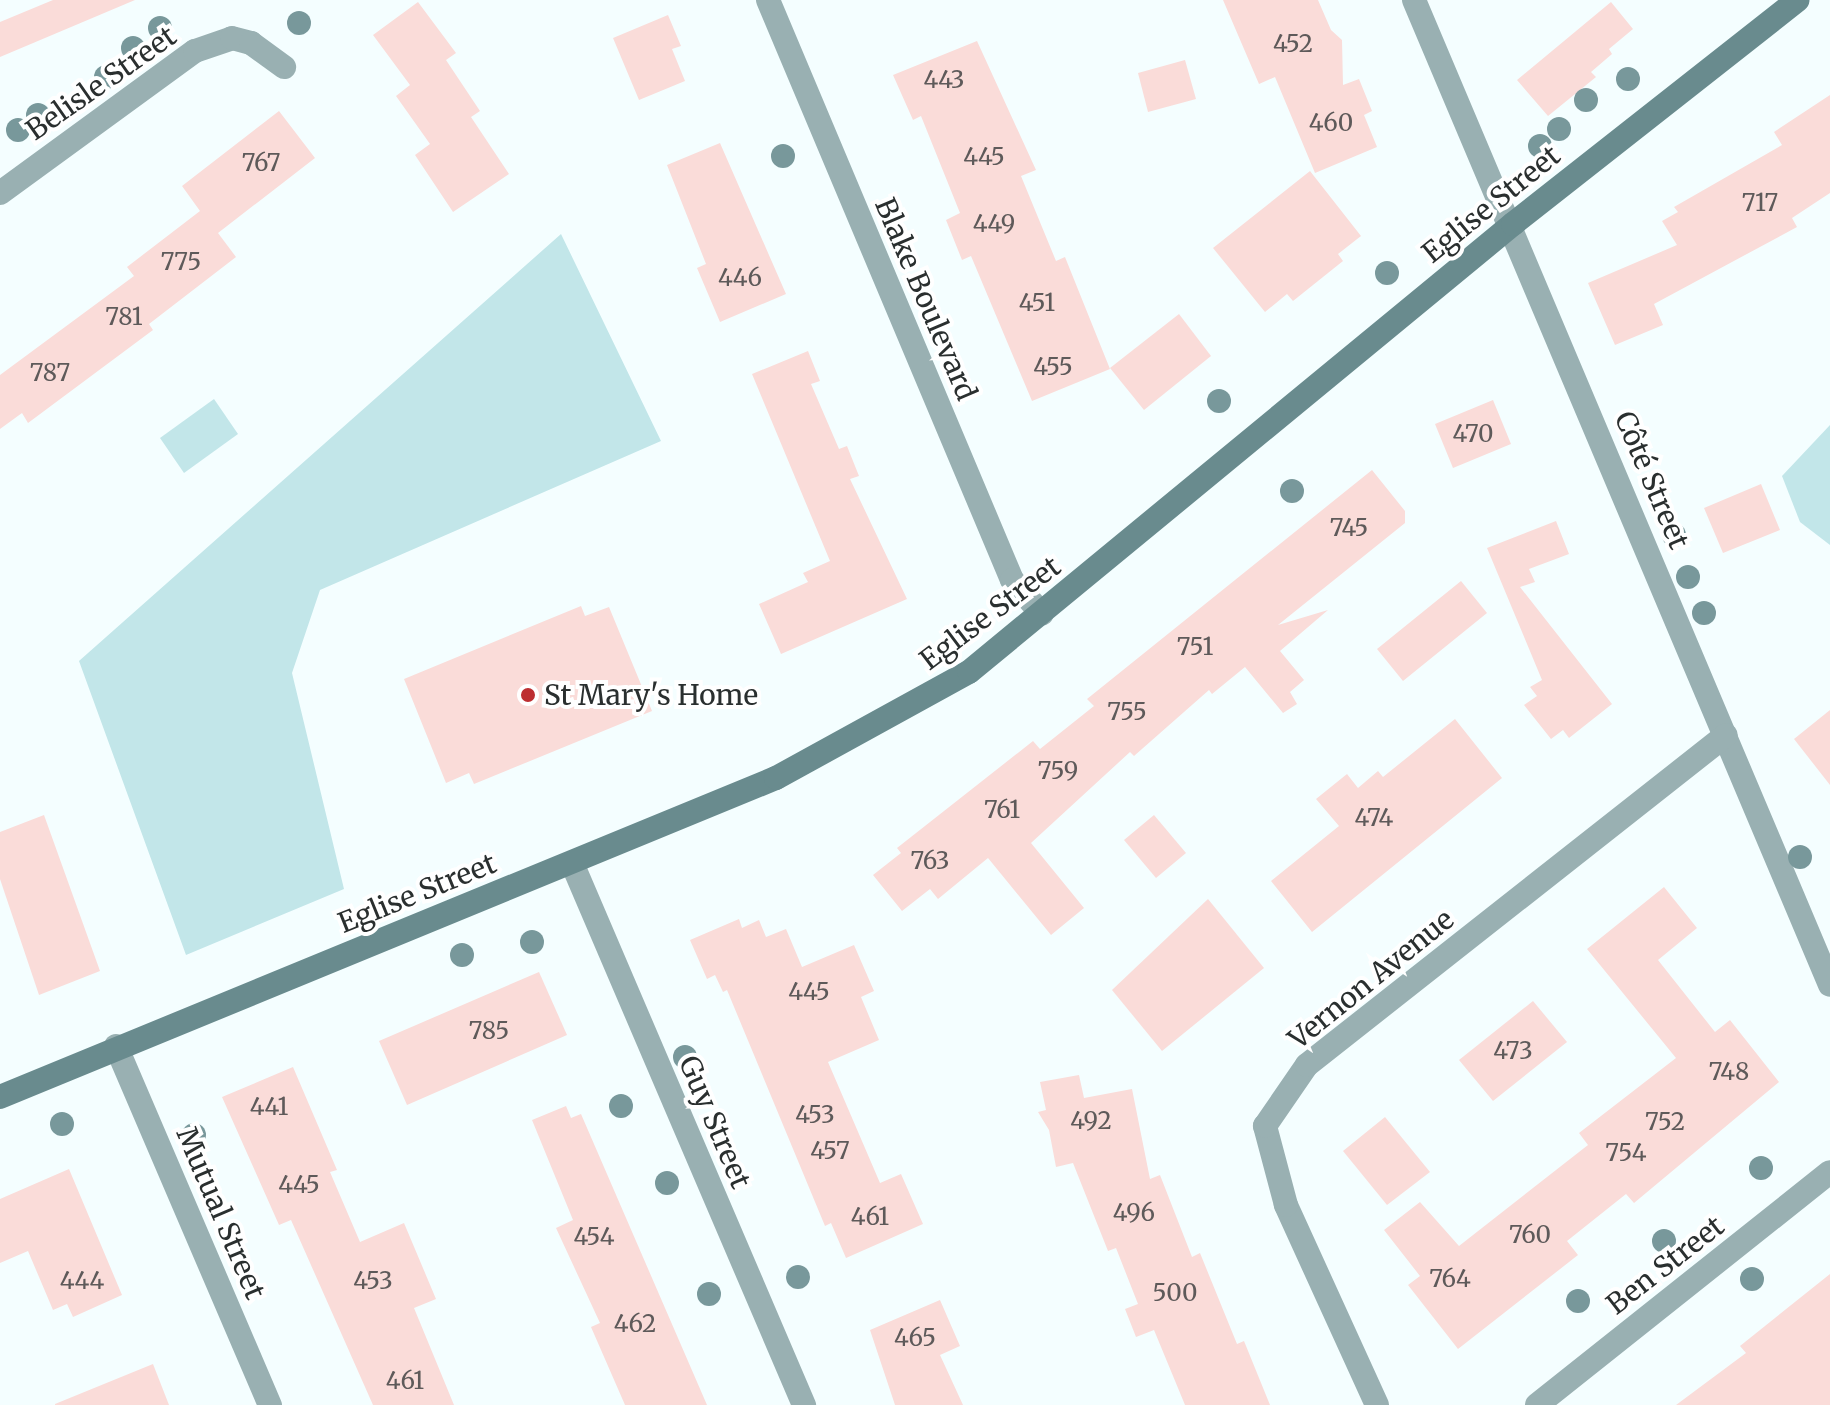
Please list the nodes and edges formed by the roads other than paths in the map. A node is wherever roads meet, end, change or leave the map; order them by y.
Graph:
1 (768, 0) edge
2 (1414, 0) edge
3 (1798, 0) edge
4 (284, 67) dead end
5 (0, 193) edge
6 (1513, 224) junction
7 (1042, 614) junction
8 (1726, 735) junction
9 (572, 863) junction
10 (1830, 985) edge
11 (116, 1046) junction
12 (0, 1097) edge
13 (1830, 1172) edge
14 (270, 1405) edge
15 (804, 1405) edge
16 (1377, 1405) edge
17 (1537, 1405) edge

1 - 7 street, Blake Boulevard
2 - 6 street, Côté Street
3 - 6 street, Eglise Street
4 - 5 street, Belisle Street
6 - 7 street, Eglise Street
6 - 8 street, Côté Street
7 - 9 street, Eglise Street
8 - 10 street, Côté Street
8 - 16 street, Vernon Avenue
9 - 11 street, Eglise Street
9 - 15 street, Guy Street
11 - 12 street, Eglise Street
11 - 14 street, Mutual Street
13 - 17 street, Ben Street

